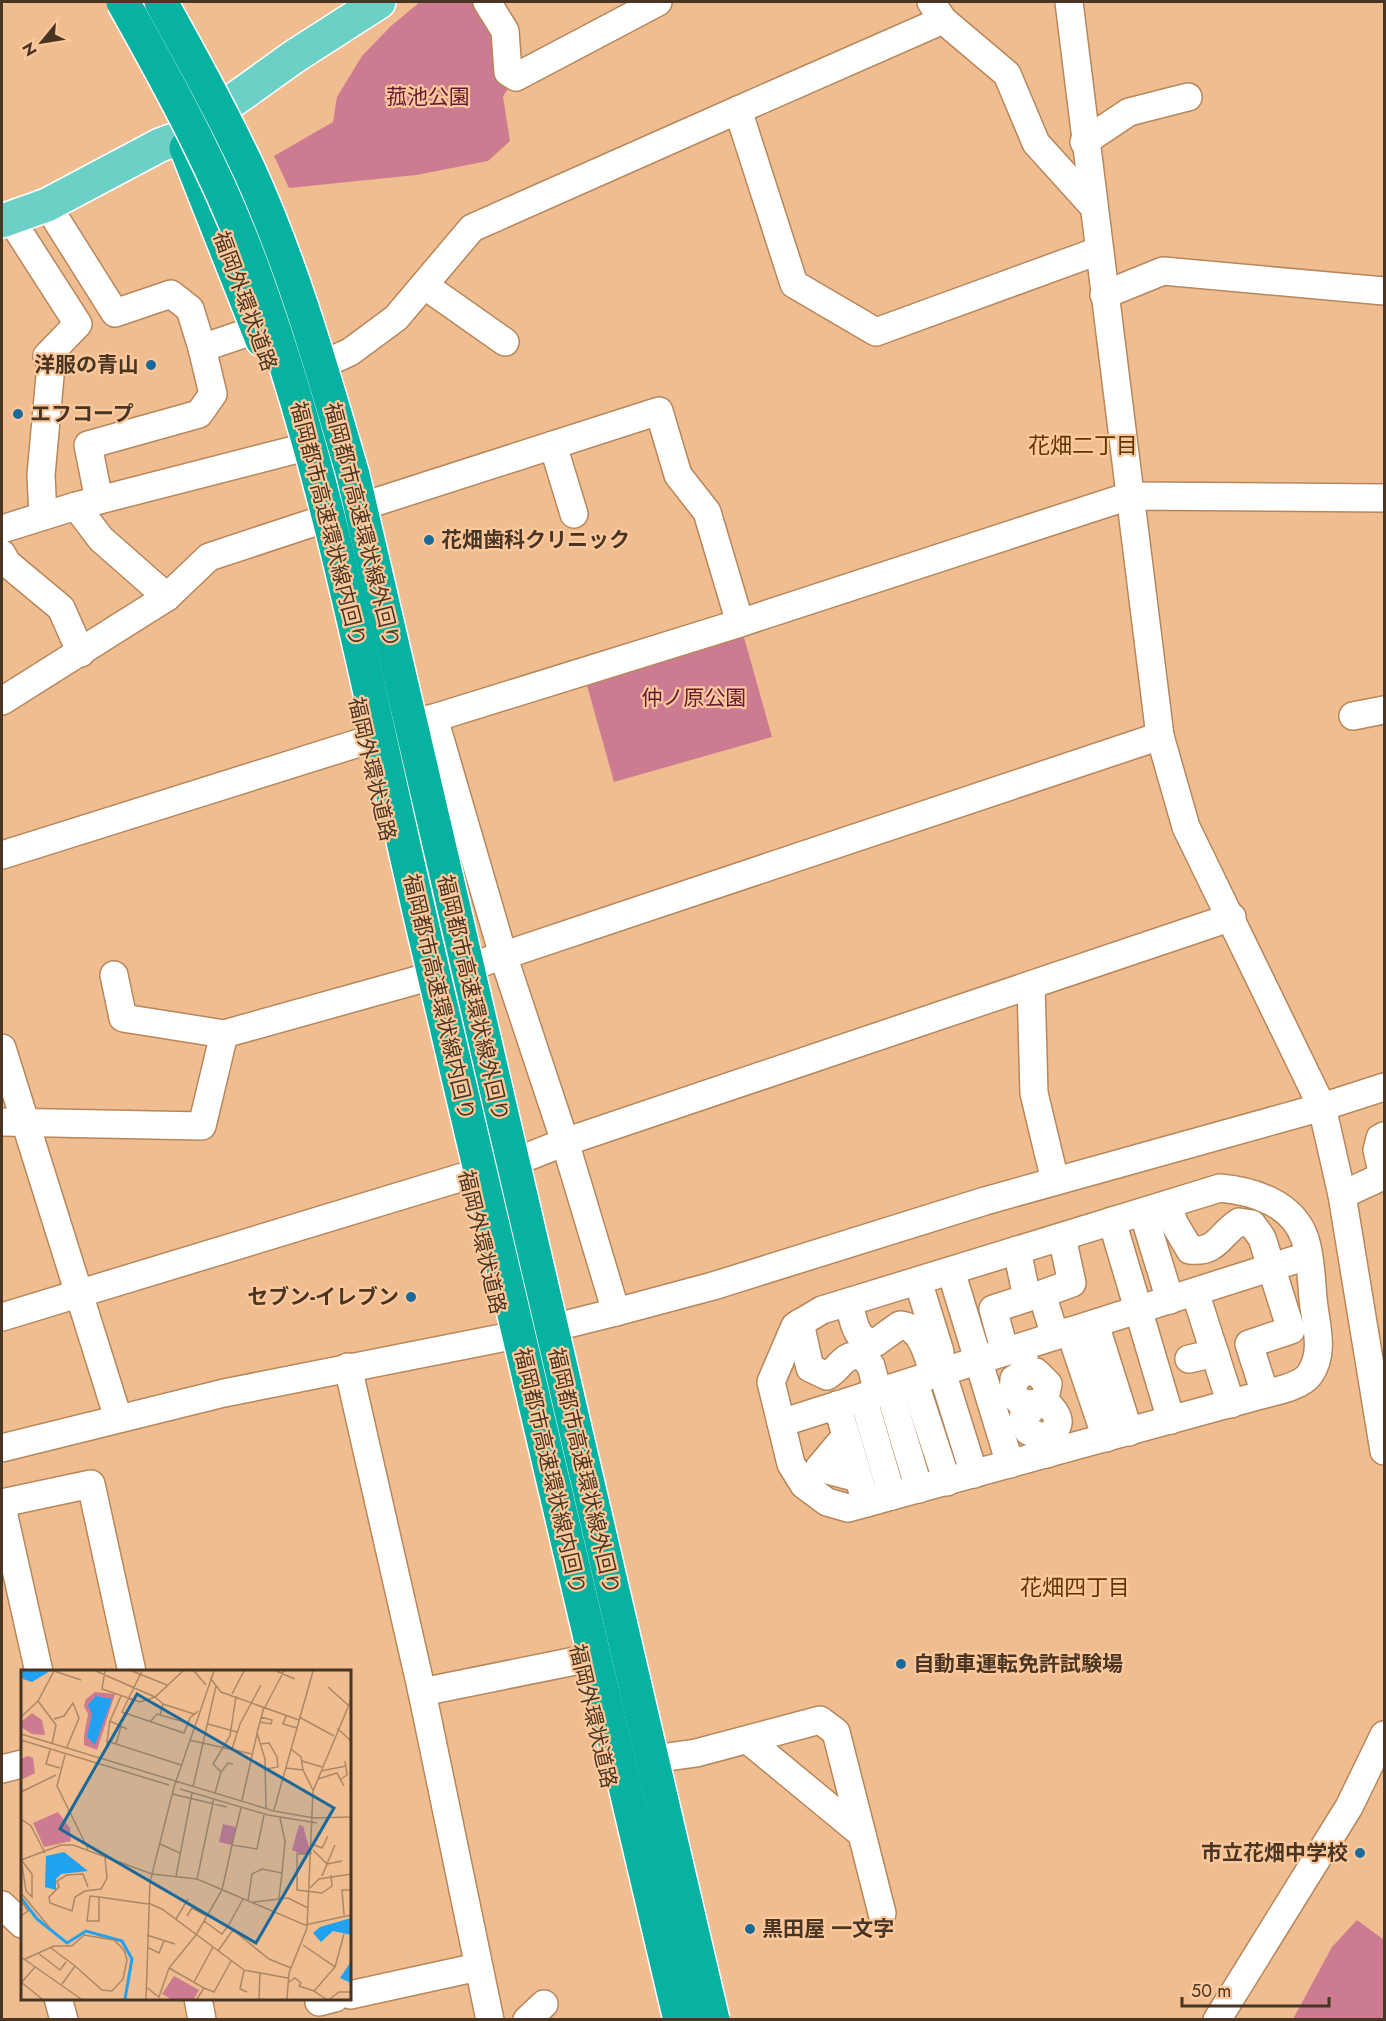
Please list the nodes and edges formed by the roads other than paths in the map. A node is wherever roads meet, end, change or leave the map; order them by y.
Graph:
1 (108, 2) edge
2 (123, 2) edge
3 (160, 2) edge
4 (487, 2) edge
5 (658, 2) edge
6 (1069, 2) edge
7 (375, 3) edge
8 (938, 11) edge
9 (1188, 97) dead end
10 (738, 110) junction
11 (218, 111) junction
12 (182, 137) junction
13 (1084, 142) junction
14 (47, 205) junction
15 (1092, 205) junction
16 (6, 219) edge
17 (1098, 251) junction
18 (424, 285) junction
19 (1384, 291) edge
20 (1104, 295) junction
21 (258, 329) junction
22 (505, 342) dead end
23 (202, 348) junction
24 (317, 367) junction
25 (339, 438) junction
26 (553, 445) junction
27 (296, 450) junction
28 (1129, 496) junction
29 (1384, 498) edge
30 (87, 503) junction
31 (357, 508) junction
32 (574, 514) dead end
33 (44, 516) junction
34 (315, 522) junction
35 (2, 528) edge
36 (2, 554) edge
37 (167, 597) junction
38 (740, 623) junction
39 (81, 653) junction
40 (3, 697) edge
41 (1384, 710) edge
42 (1353, 716) dead end
43 (420, 721) junction
44 (1160, 736) junction
45 (365, 741) junction
46 (2, 855) edge
47 (1232, 917) junction
48 (503, 955) junction
49 (464, 969) junction
50 (114, 975) dead end
51 (421, 979) junction
52 (1031, 985) junction
53 (224, 1034) junction
54 (2, 1048) edge
55 (1384, 1087) edge
56 (1322, 1107) junction
57 (13, 1122) edge
58 (1384, 1136) edge
59 (566, 1142) junction
60 (512, 1163) junction
61 (466, 1176) junction
62 (1055, 1181) junction
63 (1342, 1195) junction
64 (1155, 1208) junction
65 (1112, 1221) junction
66 (1062, 1237) junction
67 (1017, 1250) junction
68 (1307, 1256) junction
69 (1271, 1268) junction
70 (951, 1271) junction
71 (918, 1281) junction
72 (79, 1293) junction
73 (1183, 1296) junction
74 (849, 1302) junction
75 (1138, 1310) junction
76 (963, 1311) junction
77 (616, 1312) junction
78 (2, 1317) edge
79 (800, 1323) junction
80 (552, 1328) junction
81 (505, 1337) junction
82 (937, 1342) junction
83 (1046, 1343) junction
84 (977, 1360) junction
85 (348, 1367) junction
86 (909, 1382) junction
87 (1264, 1395) junction
88 (1231, 1404) junction
89 (837, 1405) junction
90 (950, 1417) junction
91 (118, 1418) junction
92 (1171, 1420) junction
93 (781, 1422) junction
94 (1118, 1435) junction
95 (1079, 1445) junction
96 (1045, 1446) junction
97 (2, 1448) edge
98 (1384, 1451) edge
99 (1010, 1464) junction
100 (974, 1474) junction
101 (946, 1482) junction
102 (919, 1489) junction
103 (862, 1491) junction
104 (892, 1496) junction
105 (2, 1505) edge
106 (580, 1660) junction
107 (39, 1670) edge
108 (132, 1670) edge
109 (422, 1692) junction
110 (1384, 1735) edge
111 (748, 1740) junction
112 (653, 1758) junction
113 (21, 1764) edge
114 (2, 1768) edge
115 (605, 1768) junction
116 (862, 1834) junction
117 (2, 1905) edge
118 (882, 1913) dead end
119 (21, 1923) edge
120 (478, 1967) junction
121 (351, 1995) edge
122 (59, 2000) edge
123 (198, 2000) edge
124 (64, 2019) edge
125 (202, 2019) edge
126 (490, 2019) edge
127 (663, 2019) edge
128 (680, 2019) edge
129 (713, 2019) edge
130 (1217, 2019) edge

1 - 12 highway, 福岡外環状道路
2 - 128 highway, 福岡都市高速環状線内回り, bridge
3 - 11 highway, 福岡外環状道路
3 - 129 highway, 福岡都市高速環状線外回り, bridge
4 - 5 street
6 - 13 street
7 - 11 main road
8 - 10 street
8 - 15 street
9 - 13 street
10 - 17 street
10 - 18 street
11 - 12 main road
11 - 24 highway, 福岡外環状道路
12 - 14 main road
12 - 21 highway, 福岡外環状道路
13 - 15 street
14 - 16 main road
14 - 23 street
15 - 17 street
16 - 33 street
17 - 20 street
18 - 22 street
18 - 24 street
19 - 20 street
20 - 28 street
21 - 23 street
21 - 27 highway, 福岡外環状道路
23 - 30 street
24 - 25 highway, 福岡外環状道路
25 - 27 street
25 - 31 highway, 福岡外環状道路
26 - 31 street
26 - 32 street
26 - 38 street
27 - 30 street
27 - 34 highway, 福岡外環状道路
28 - 29 street
28 - 38 street
28 - 44 street
30 - 33 street
30 - 37 street
31 - 43 highway, 福岡外環状道路
33 - 35 street
34 - 37 street
34 - 45 highway, 福岡外環状道路
36 - 39 street
37 - 39 street
38 - 43 street
39 - 40 street
41 - 42 street
43 - 48 street
43 - 49 highway, 福岡外環状道路
44 - 47 street
44 - 48 street
45 - 46 street
45 - 51 highway, 福岡外環状道路
47 - 52 street
47 - 56 street
48 - 49 street
48 - 59 street
49 - 60 highway, 福岡外環状道路
50 - 53 street
51 - 53 street
51 - 61 highway, 福岡外環状道路
52 - 59 street
52 - 62 street
53 - 57 street
54 - 57 street
55 - 56 street
56 - 62 street
56 - 63 street
57 - 72 street
58 - 63 street
59 - 60 street
59 - 77 street
60 - 80 highway, 福岡外環状道路
61 - 72 street
61 - 81 highway, 福岡外環状道路
62 - 77 street
63 - 98 street
64 - 65 street
64 - 68 street
64 - 69 street
64 - 73 street
65 - 66 street
65 - 75 street
66 - 67 street
66 - 83 street
67 - 70 street
67 - 83 street
68 - 69 street
68 - 87 street
69 - 73 street
69 - 87 street
70 - 71 street
70 - 76 street
71 - 74 street
71 - 82 street
72 - 78 street
72 - 91 street
73 - 75 street
73 - 88 street
74 - 79 street
74 - 86 street
75 - 83 street
75 - 92 street
76 - 82 street
76 - 84 street
77 - 80 street
79 - 86 street
79 - 93 street
80 - 81 street
80 - 112 highway, 福岡外環状道路
81 - 85 street
81 - 106 highway, 福岡外環状道路
82 - 86 street
83 - 84 street
83 - 94 street
83 - 95 street
83 - 96 street
84 - 86 street
84 - 99 street
85 - 91 street
85 - 109 street
86 - 89 street
86 - 90 street
86 - 102 street
86 - 104 street
87 - 88 street
88 - 92 street
89 - 93 street
89 - 103 street
90 - 100 street
90 - 101 street
91 - 97 street
92 - 94 street
93 - 103 street
94 - 95 street
95 - 96 street
96 - 99 street
99 - 100 street
100 - 101 street
101 - 102 street
102 - 104 street
103 - 104 street
105 - 107 street
105 - 108 street
106 - 109 street
106 - 115 highway, 福岡外環状道路
109 - 120 street
110 - 130 street
111 - 112 street
111 - 116 street
111 - 116 street
112 - 115 street
112 - 129 highway, 福岡外環状道路
113 - 114 street
115 - 127 highway, 福岡外環状道路
116 - 118 street
117 - 119 street
120 - 121 street
120 - 126 street
122 - 124 street
123 - 125 street

